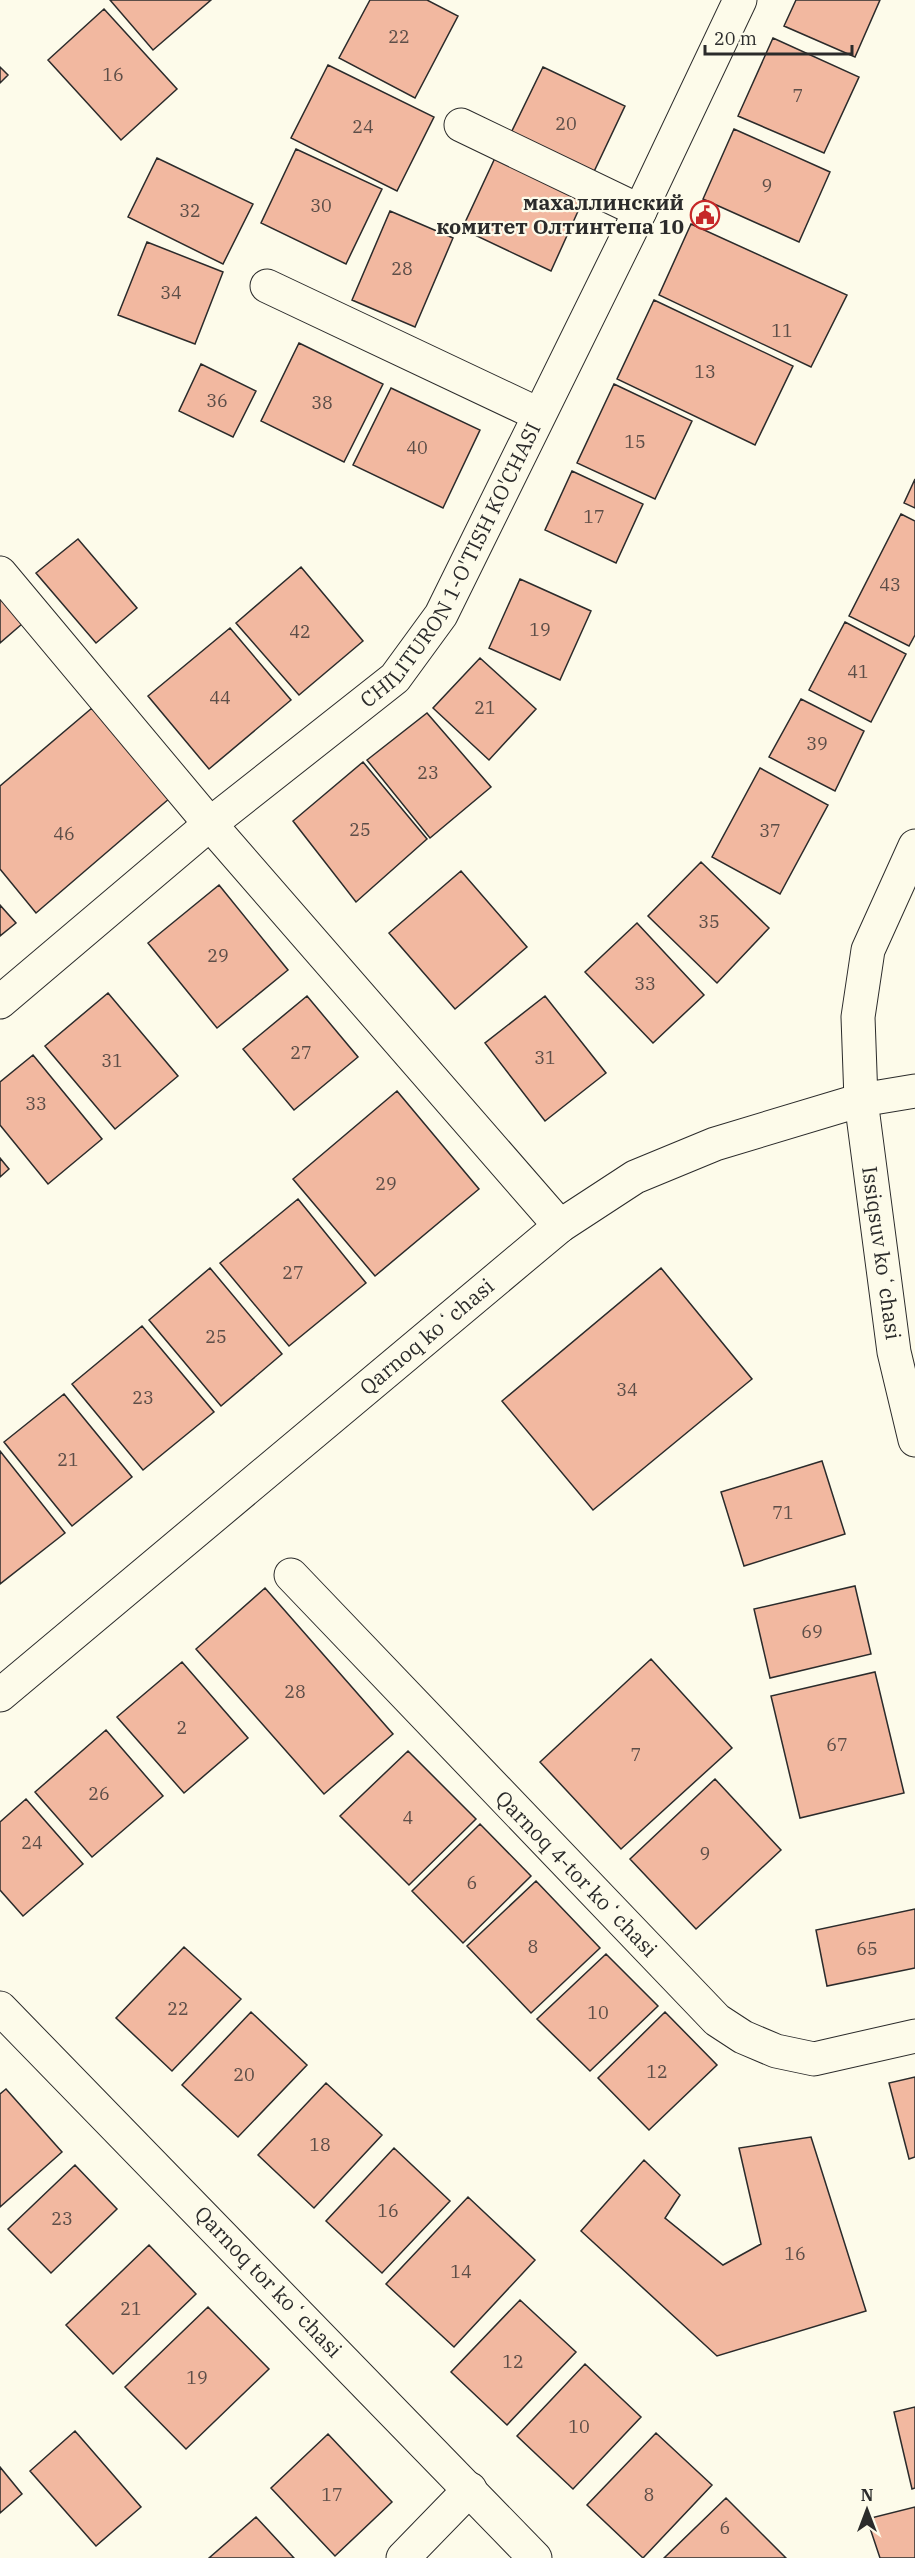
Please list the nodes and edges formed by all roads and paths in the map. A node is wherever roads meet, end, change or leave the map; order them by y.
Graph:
1 (740, 0) edge
2 (461, 125) dead end
3 (640, 211) junction
4 (267, 286) dead end
5 (538, 414) junction
6 (0, 573) edge
7 (210, 824) junction
8 (915, 846) edge
9 (0, 1002) edge
10 (915, 1091) edge
11 (861, 1100) junction
12 (560, 1226) junction
13 (915, 1440) edge
14 (291, 1575) dead end
15 (0, 1695) edge
16 (0, 2008) edge
17 (915, 2036) edge
18 (470, 2489) junction
19 (403, 2558) edge
20 (535, 2558) edge

1 - 3 street, CHILITURON 1-O'TISH KO'CHASI
2 - 3 street
3 - 5 street, CHILITURON 1-O'TISH KO'CHASI
4 - 5 street
5 - 7 street, CHILITURON 1-O'TISH KO'CHASI
6 - 7 street
7 - 9 street, CHILITURON 1-O'TISH KO'CHASI
7 - 12 street
8 - 11 street, Issiqsuv koʻchasi
10 - 11 street, Qarnoq koʻchasi
11 - 12 street, Qarnoq koʻchasi
11 - 13 street, Issiqsuv koʻchasi
12 - 15 street, Qarnoq koʻchasi
14 - 17 street, Qarnoq 4-tor koʻchasi
16 - 18 street, Qarnoq tor koʻchasi
18 - 19 street
18 - 20 street, Qarnoq tor koʻchasi

